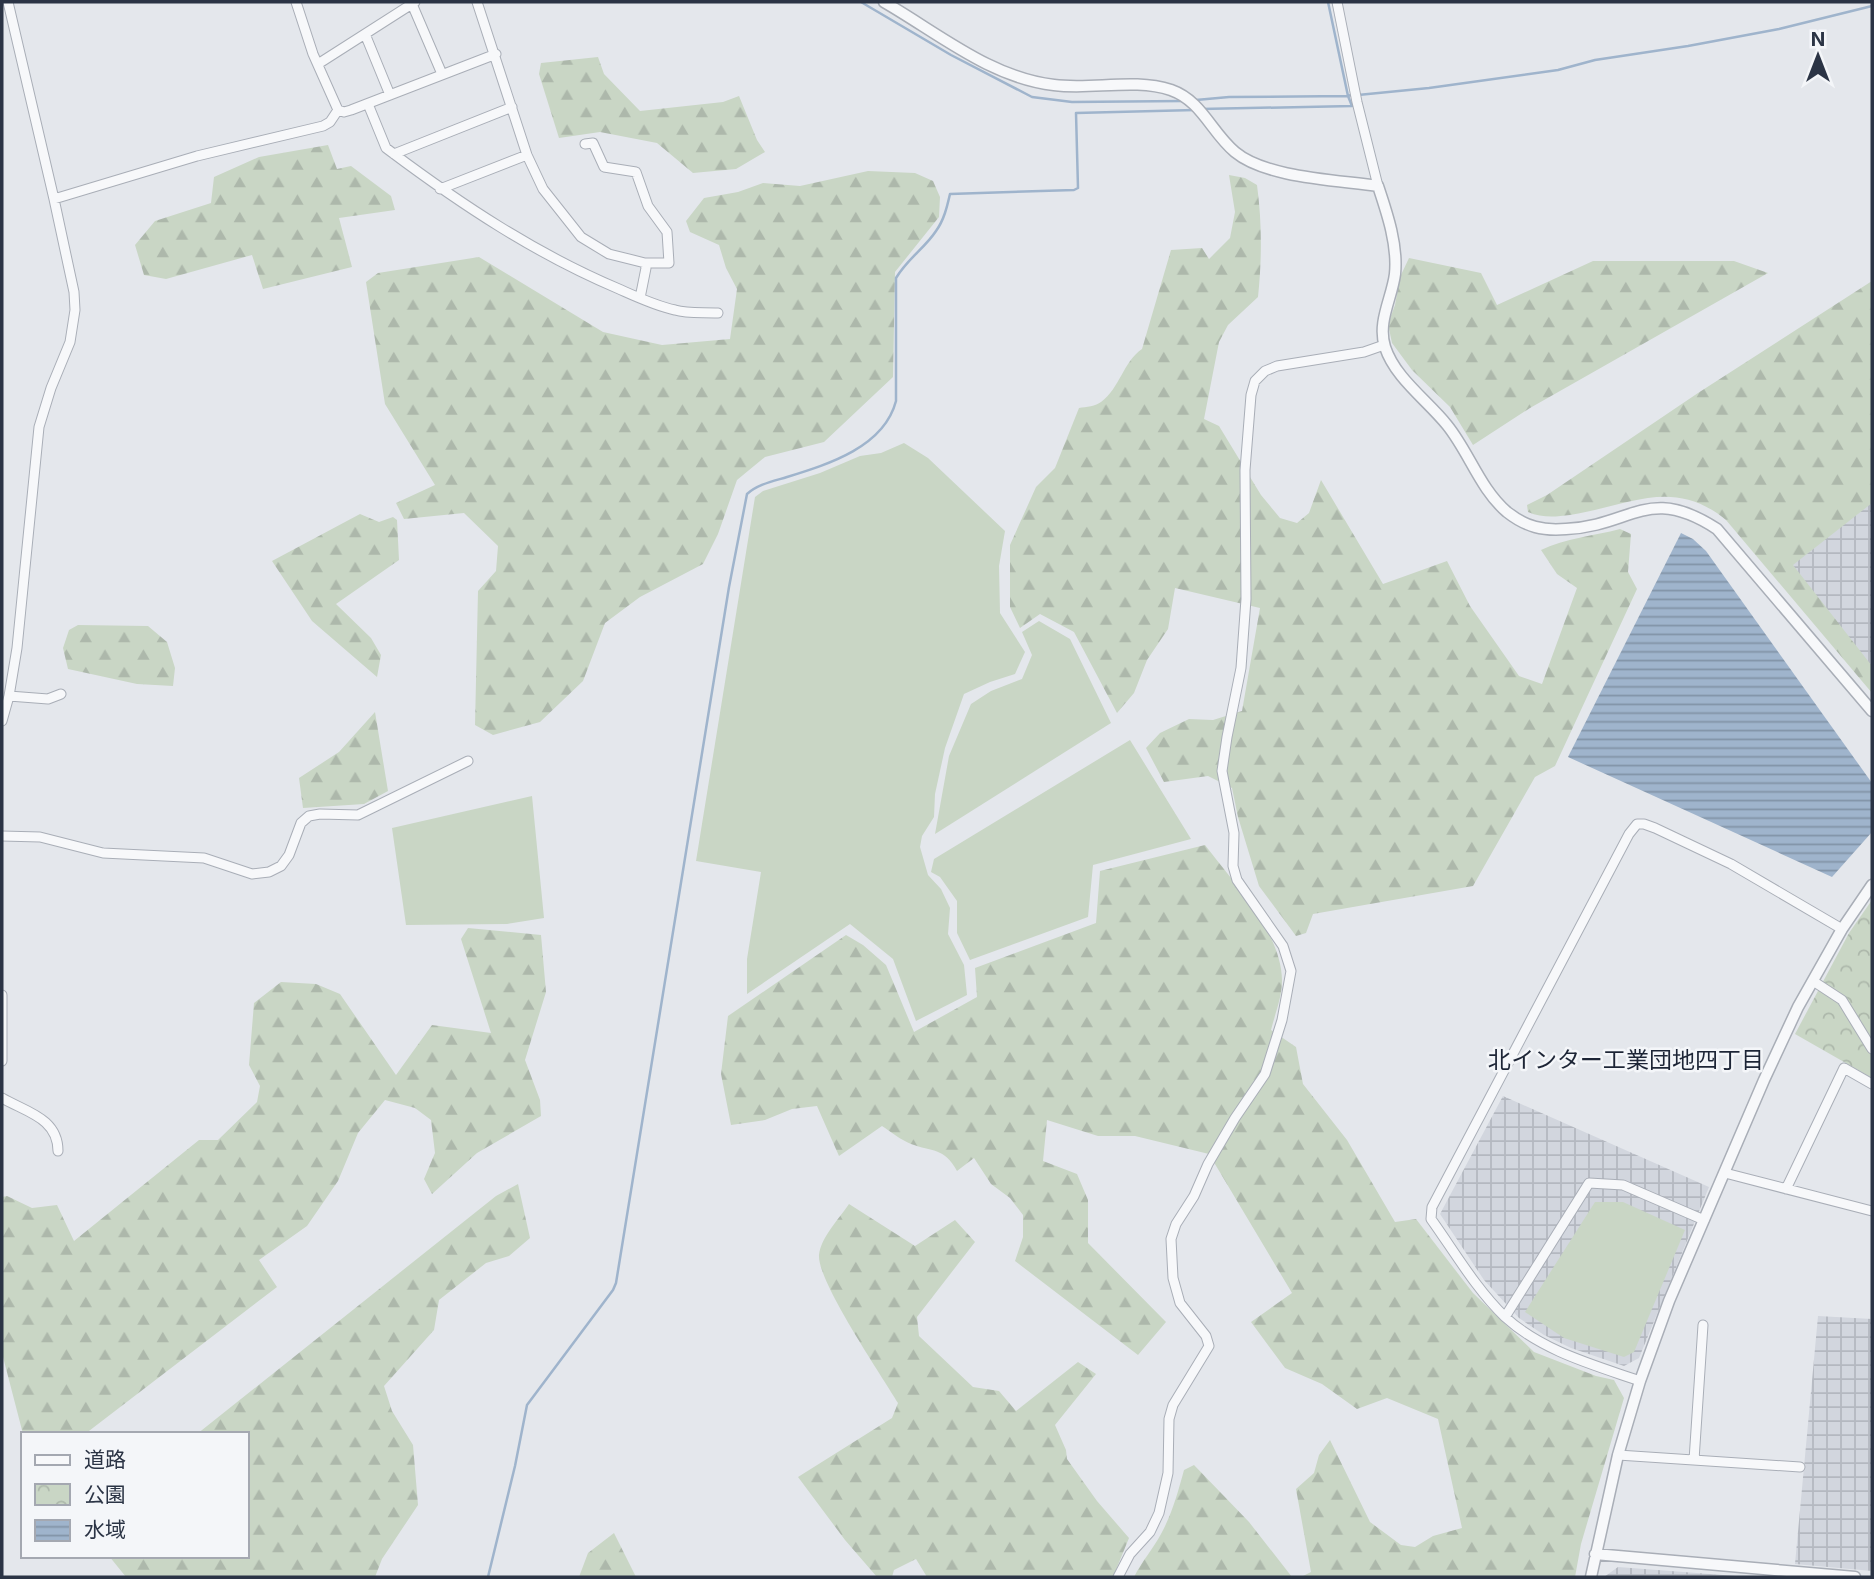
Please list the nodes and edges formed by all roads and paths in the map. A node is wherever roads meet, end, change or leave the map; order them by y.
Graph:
1 (8, 2) edge
2 (296, 2) edge
3 (477, 2) edge
4 (884, 2) edge
5 (1337, 2) edge
6 (414, 3) edge
7 (365, 34) junction
8 (496, 54) junction
9 (318, 64) junction
10 (442, 74) junction
11 (390, 95) junction
12 (368, 104) junction
13 (512, 107) junction
14 (338, 110) junction
15 (585, 144) dead end
16 (394, 154) junction
17 (527, 155) junction
18 (1378, 186) junction
19 (440, 189) junction
20 (54, 199) junction
21 (645, 264) junction
22 (640, 298) junction
23 (718, 313) dead end
24 (1384, 345) junction
25 (61, 694) dead end
26 (9, 696) junction
27 (1872, 711) edge
28 (2, 721) edge
29 (468, 761) dead end
30 (2, 836) edge
31 (1872, 885) edge
32 (1842, 929) junction
33 (1813, 981) junction
34 (2, 995) edge
35 (1872, 1049) edge
36 (2, 1061) edge
37 (1872, 1084) edge
38 (2, 1098) edge
39 (58, 1152) dead end
40 (1725, 1173) junction
41 (1786, 1189) junction
42 (1872, 1211) edge
43 (1704, 1220) junction
44 (1505, 1317) junction
45 (1703, 1325) dead end
46 (1640, 1381) junction
47 (1618, 1455) junction
48 (1694, 1460) junction
49 (1800, 1467) dead end
50 (1595, 1554) junction
51 (1118, 1577) edge
52 (1591, 1577) edge
53 (1855, 1577) edge

1 - 20 street
2 - 9 street
3 - 8 street
4 - 18 street
5 - 18 street
6 - 7 street
6 - 10 street
7 - 9 street
7 - 11 street
8 - 10 street
8 - 13 street
9 - 14 street
10 - 11 street
11 - 12 street
12 - 14 street
12 - 16 street
13 - 16 street
13 - 17 street
14 - 20 street
15 - 21 street
16 - 19 street
17 - 19 street
17 - 21 street
18 - 24 street
19 - 22 street
20 - 26 street
21 - 22 street
22 - 23 street
24 - 27 street
24 - 51 street
25 - 26 street
26 - 28 street
29 - 30 street
31 - 32 street
32 - 33 street
32 - 44 street
33 - 35 street
33 - 40 street
34 - 36 street
37 - 41 street
38 - 39 street
40 - 41 street
40 - 43 street
41 - 42 street
43 - 44 street
43 - 46 street
44 - 46 street
45 - 48 street
46 - 47 street
47 - 48 street
47 - 50 street
48 - 49 street
50 - 52 street
50 - 53 street

